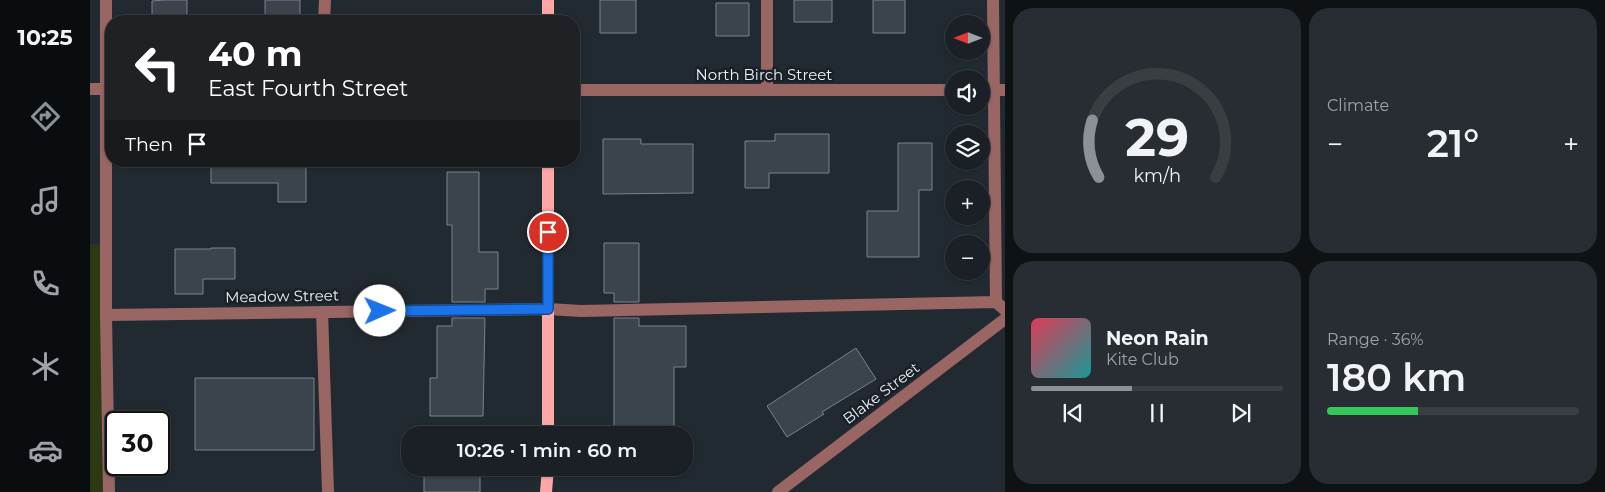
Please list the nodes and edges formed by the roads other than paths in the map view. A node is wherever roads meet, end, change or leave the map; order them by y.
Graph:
1 (106, 0) edge
2 (325, 0) edge
3 (548, 0) edge
4 (766, 0) edge
5 (993, 0) edge
6 (106, 15) edge
7 (324, 15) edge
8 (548, 15) edge
9 (90, 89) edge
10 (105, 89) edge
11 (580, 90) edge
12 (766, 90) junction
13 (945, 90) edge
14 (993, 90) edge
15 (107, 167) edge
16 (548, 167) edge
17 (1000, 306) edge
18 (548, 309) junction
19 (322, 312) junction
20 (106, 314) junction
21 (1005, 319) edge
22 (548, 426) edge
23 (547, 476) edge
24 (109, 492) edge
25 (328, 492) edge
26 (546, 492) edge
27 (778, 492) edge

1 - 6 street
2 - 7 street
3 - 8 main road
4 - 12 street
5 - 14 street
9 - 10 street
11 - 12 street, North Birch Street
12 - 13 street, North Birch Street
14 - 17 street
15 - 20 street
16 - 18 main road
17 - 18 street, Meadow Street
18 - 19 street, Meadow Street
18 - 22 main road
19 - 20 street, Meadow Street
19 - 25 street
20 - 24 street
21 - 27 street, Blake Street
23 - 26 main road

